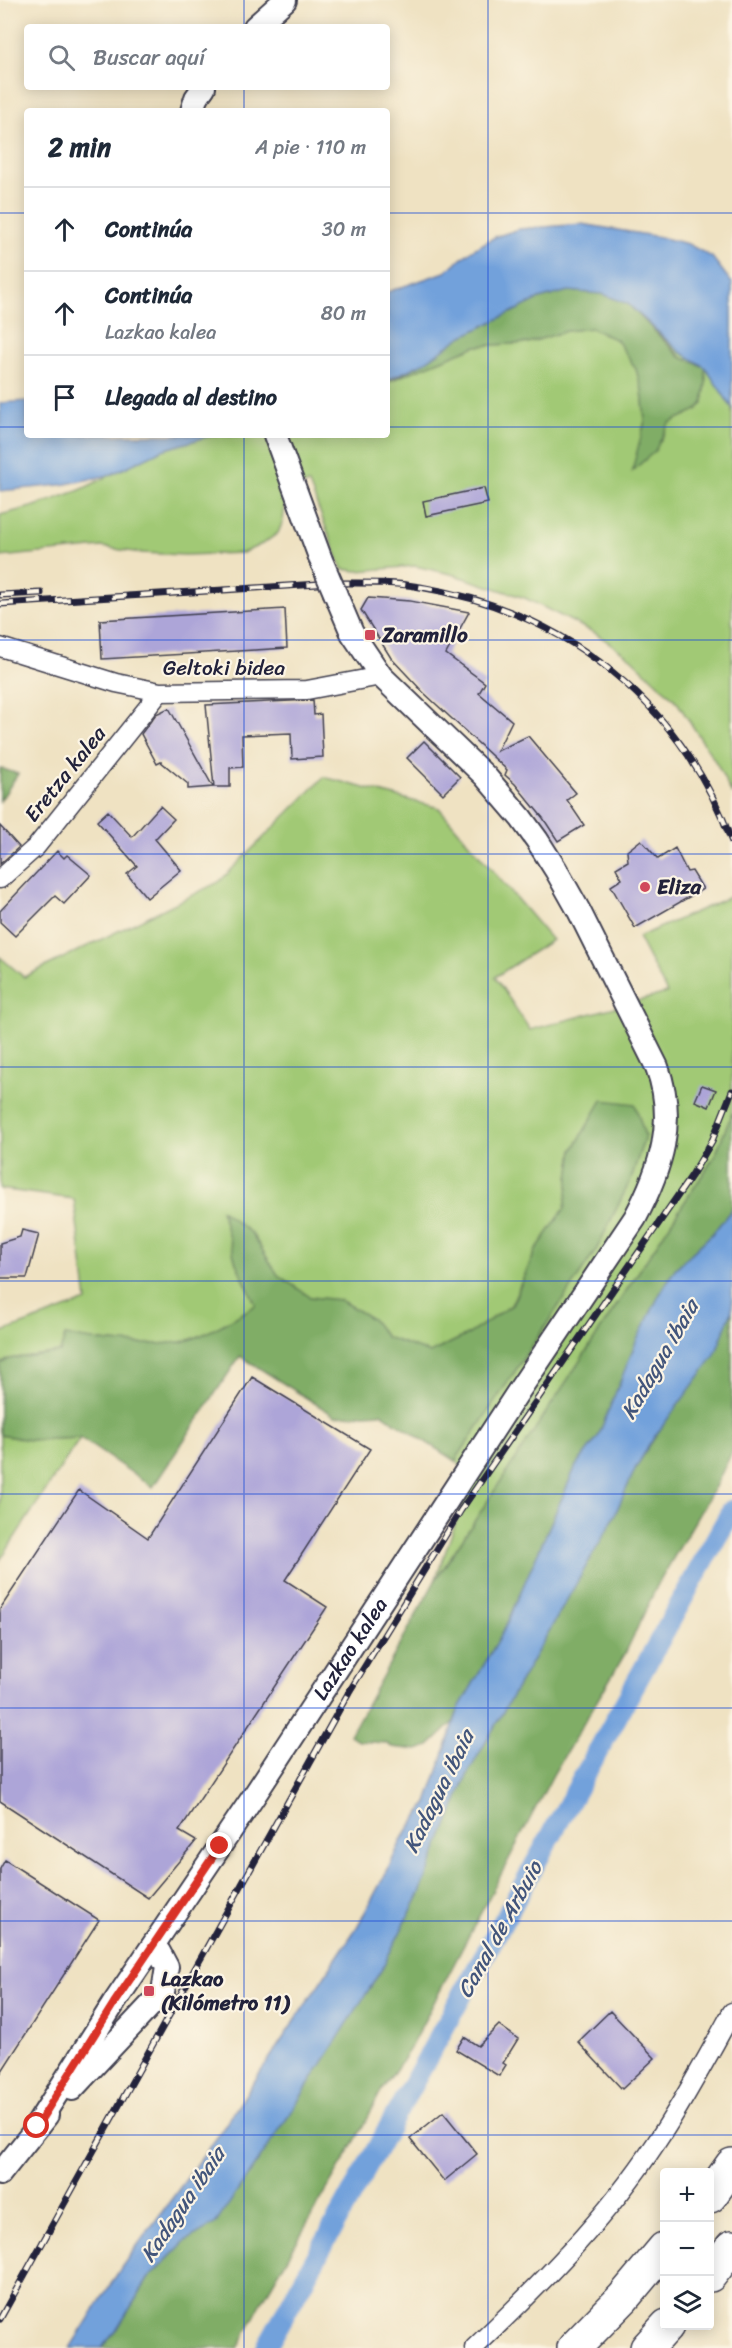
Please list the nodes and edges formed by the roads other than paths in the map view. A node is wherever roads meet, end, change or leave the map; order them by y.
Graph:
1 (285, 0) edge
2 (258, 24) edge
3 (202, 90) edge
4 (193, 108) edge
5 (276, 438) edge
6 (0, 647) edge
7 (381, 676) junction
8 (160, 692) junction
9 (0, 879) edge
10 (153, 1946) junction
11 (732, 2012) edge
12 (37, 2126) junction
13 (732, 2165) edge
14 (0, 2174) edge
15 (714, 2190) edge
16 (732, 2247) edge
17 (660, 2254) edge
18 (714, 2270) edge
19 (663, 2330) edge
20 (474, 2348) edge
21 (574, 2348) edge
22 (647, 2348) edge

1 - 2 street
3 - 4 street
5 - 7 street, Lazkao kalea, bridge
6 - 8 street, Geltoki bidea
7 - 8 street, Geltoki bidea
7 - 10 street, Lazkao kalea
8 - 9 street, Eretza kalea
10 - 12 street, Lazkao kalea
10 - 12 street
11 - 20 street
12 - 14 street
13 - 15 highway
16 - 18 highway
17 - 21 highway
19 - 22 highway

